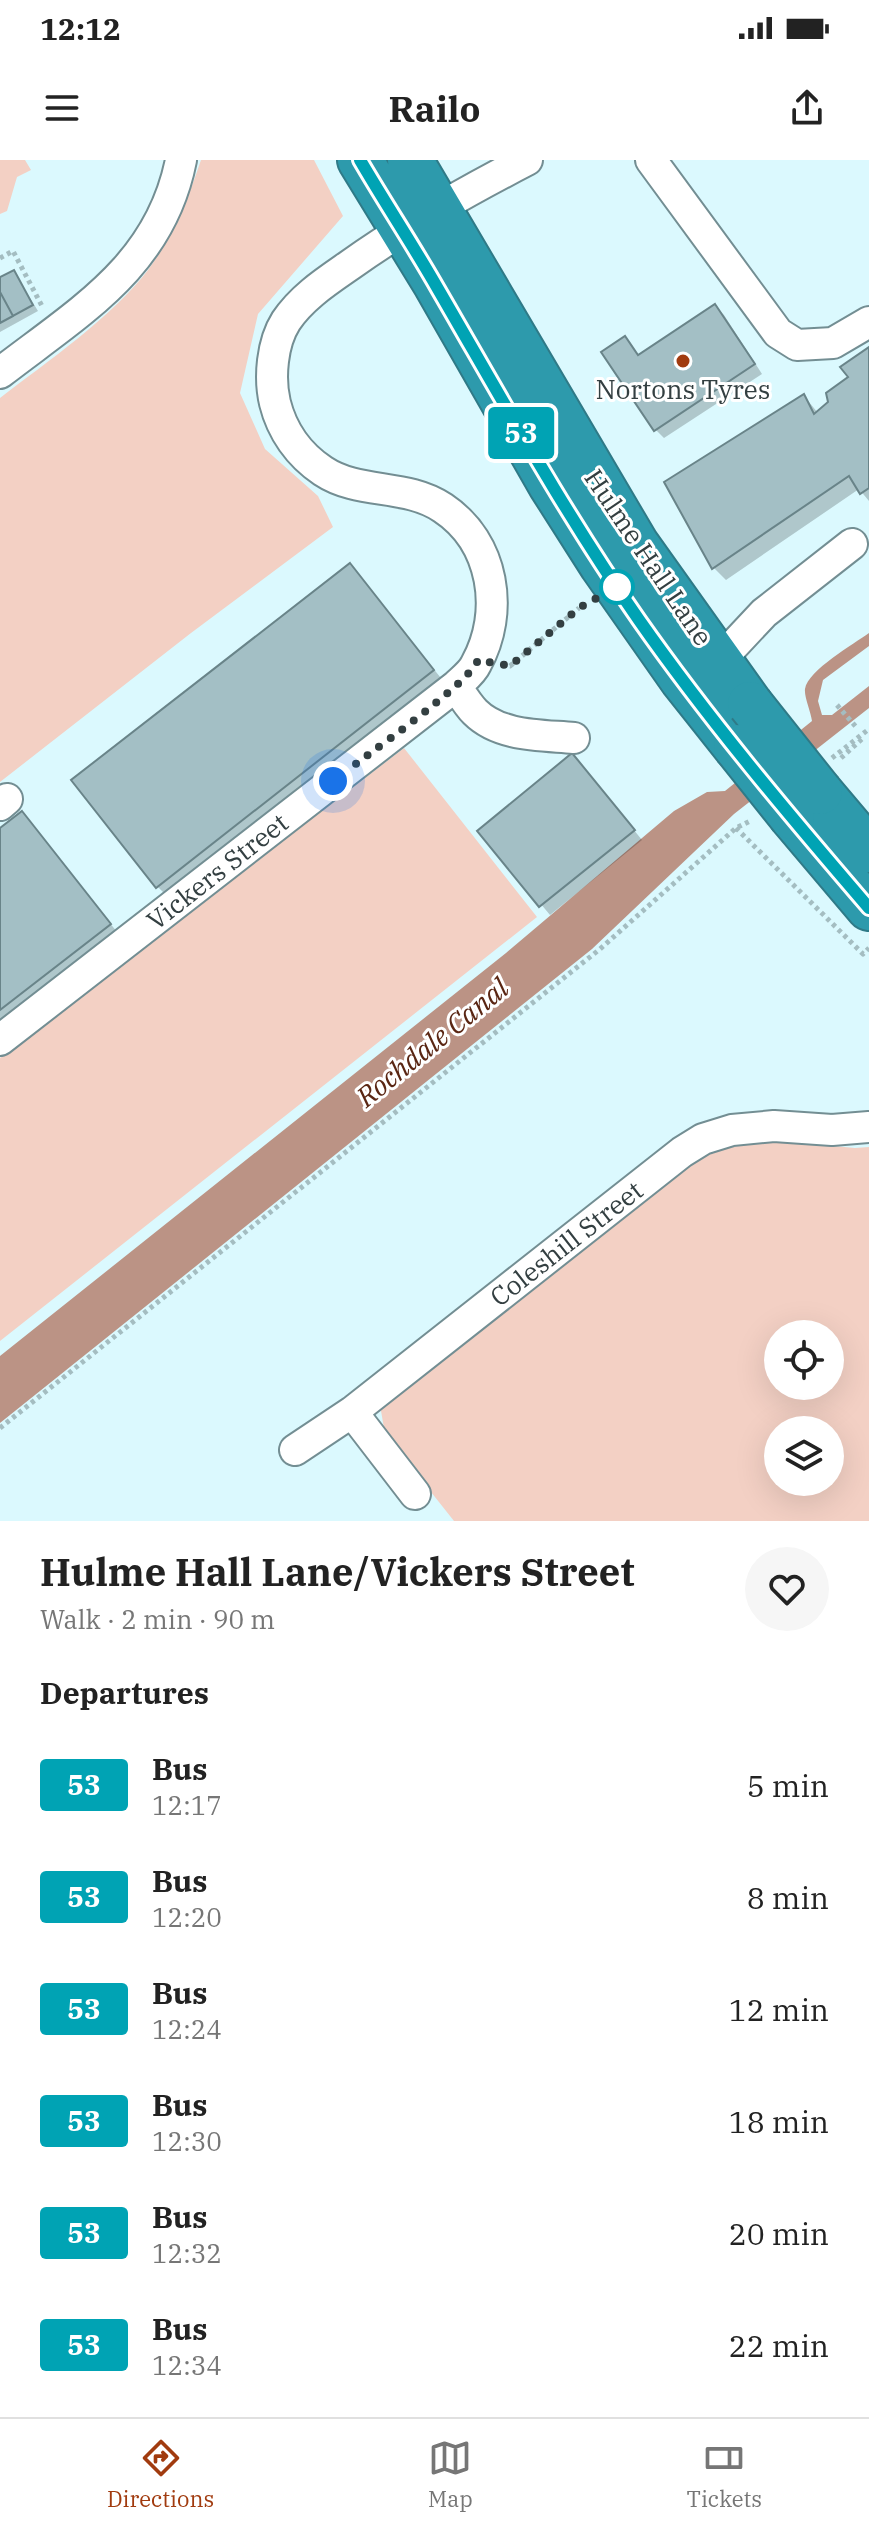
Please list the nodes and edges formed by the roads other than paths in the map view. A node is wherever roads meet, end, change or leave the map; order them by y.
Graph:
1 (181, 160) edge
2 (360, 160) edge
3 (410, 160) edge
4 (527, 160) edge
5 (651, 160) edge
6 (419, 218) junction
7 (869, 322) edge
8 (0, 373) edge
9 (852, 544) dead end
10 (719, 661) junction
11 (456, 686) junction
12 (574, 738) dead end
13 (811, 788) junction
14 (869, 850) edge
15 (869, 908) edge
16 (0, 1040) edge
17 (869, 1127) edge
18 (352, 1412) junction
19 (295, 1450) dead end
20 (415, 1494) dead end

1 - 8 street
2 - 6 highway, Hulme Hall Lane
3 - 6 highway, Hulme Hall Lane
4 - 6 street, Vickers Street
5 - 7 street
6 - 10 highway, Hulme Hall Lane
6 - 11 street, Vickers Street
6 - 13 highway, Hulme Hall Lane, bridge
9 - 10 street
10 - 13 highway, Hulme Hall Lane, bridge
11 - 12 street
11 - 16 street, Vickers Street
13 - 14 highway, Hulme Hall Lane
13 - 15 highway, Hulme Hall Lane
17 - 18 street, Coleshill Street
18 - 19 street, Coleshill Street
18 - 20 street

